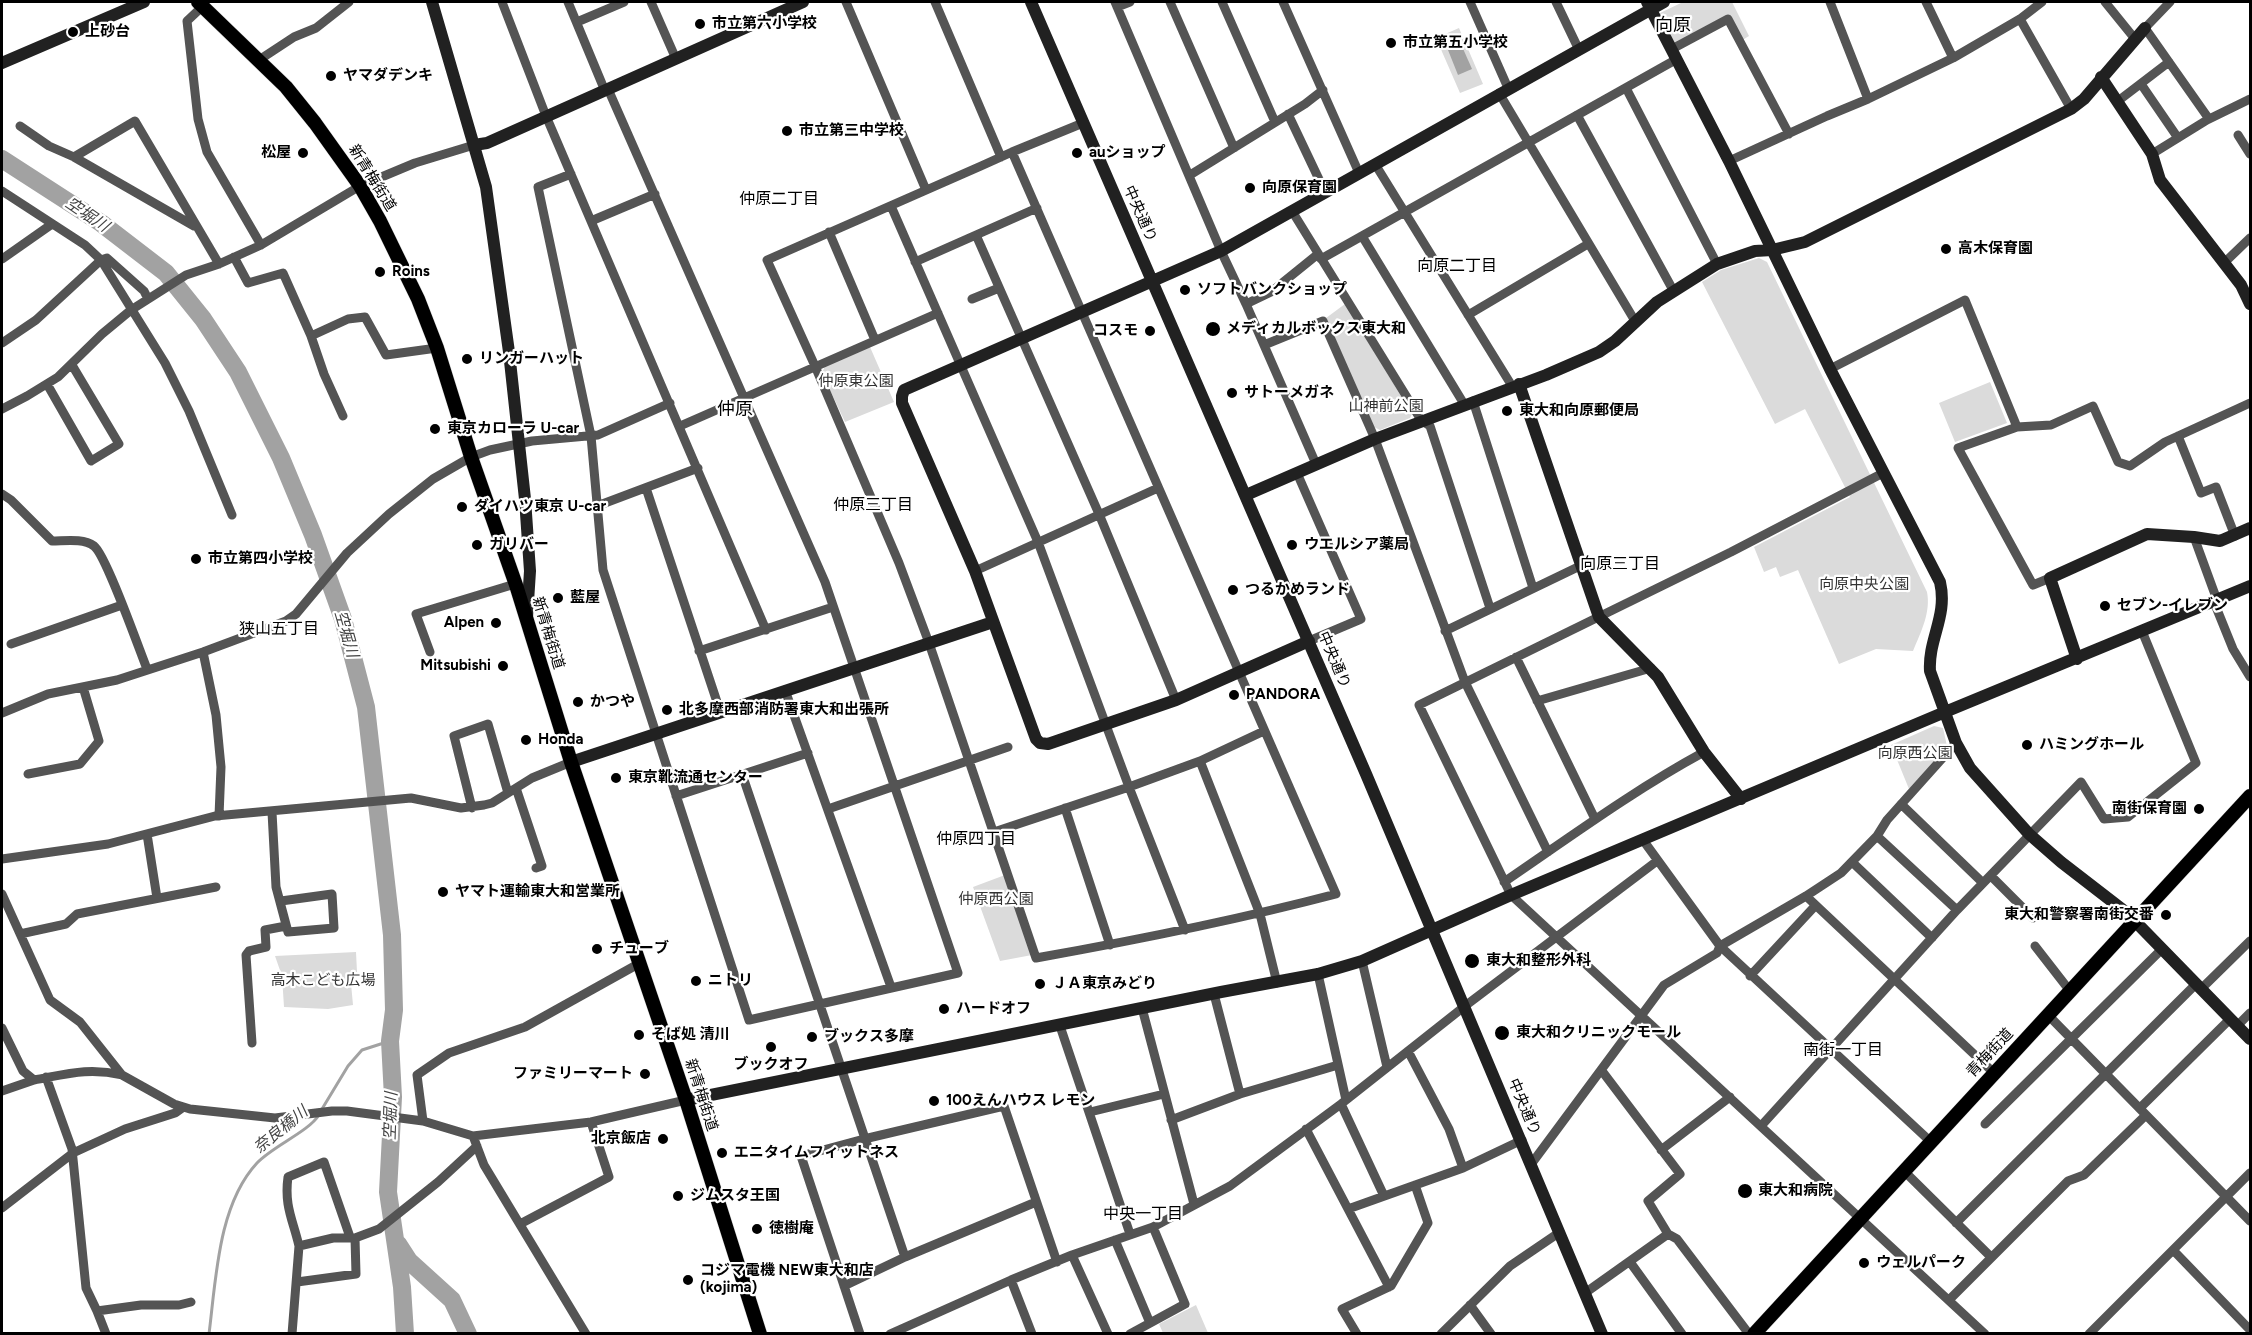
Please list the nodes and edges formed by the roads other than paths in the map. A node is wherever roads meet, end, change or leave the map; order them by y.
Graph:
1 (144, 2) edge
2 (349, 2) edge
3 (432, 2) edge
4 (502, 2) edge
5 (568, 2) edge
6 (624, 2) edge
7 (651, 2) edge
8 (803, 2) edge
9 (846, 2) edge
10 (935, 2) edge
11 (1030, 2) edge
12 (1130, 2) edge
13 (1170, 2) edge
14 (1222, 2) edge
15 (1283, 2) edge
16 (1470, 2) edge
17 (1556, 2) edge
18 (1664, 2) edge
19 (1830, 2) edge
20 (1926, 2) edge
21 (2042, 2) edge
22 (2105, 2) edge
23 (2170, 2) edge
24 (201, 4) edge
25 (1116, 4) edge
26 (1649, 5) edge
27 (2020, 19) junction
28 (577, 22) junction
29 (2145, 28) junction
30 (2135, 39) junction
31 (1579, 50) junction
32 (1674, 54) junction
33 (1953, 58) junction
34 (676, 59) junction
35 (259, 60) junction
36 (2169, 62) junction
37 (2, 63) edge
38 (2101, 76) junction
39 (2141, 84) junction
40 (1626, 88) junction
41 (607, 90) junction
42 (1323, 90) junction
43 (1504, 91) junction
44 (1868, 99) junction
45 (2250, 99) edge
46 (2118, 101) junction
47 (2071, 109) junction
48 (1288, 114) junction
49 (1577, 115) junction
50 (546, 116) junction
51 (2209, 119) junction
52 (1275, 122) junction
53 (1083, 123) junction
54 (20, 126) dead end
55 (1789, 134) junction
56 (2238, 135) dead end
57 (2178, 138) junction
58 (1528, 143) junction
59 (474, 145) junction
60 (1234, 148) junction
61 (1012, 152) junction
62 (2152, 154) junction
63 (2250, 154) edge
64 (74, 157) junction
65 (1001, 157) junction
66 (1730, 162) junction
67 (1375, 164) junction
68 (1359, 173) junction
69 (571, 174) junction
70 (1190, 175) junction
71 (360, 186) junction
72 (926, 190) junction
73 (2, 191) edge
74 (1326, 192) junction
75 (655, 194) junction
76 (891, 206) junction
77 (1036, 208) junction
78 (1292, 211) junction
79 (1403, 213) junction
80 (591, 220) junction
81 (52, 224) junction
82 (196, 227) junction
83 (829, 232) junction
84 (976, 235) junction
85 (1362, 236) junction
86 (2250, 238) edge
87 (1588, 244) junction
88 (261, 245) junction
89 (1772, 250) junction
90 (1221, 251) junction
91 (234, 257) junction
92 (1320, 257) junction
93 (2, 259) edge
94 (101, 260) junction
95 (915, 262) junction
96 (2224, 263) junction
97 (219, 264) junction
98 (1717, 264) junction
99 (1153, 280) junction
100 (999, 288) junction
101 (1673, 290) junction
102 (149, 298) junction
103 (972, 299) dead end
104 (1246, 304) junction
105 (2250, 304) edge
106 (131, 310) junction
107 (938, 312) junction
108 (1082, 312) junction
109 (1468, 315) junction
110 (1635, 321) junction
111 (311, 336) junction
112 (1021, 339) junction
113 (875, 340) junction
114 (2, 343) edge
115 (1264, 345) junction
116 (437, 348) junction
117 (961, 364) junction
118 (72, 365) junction
119 (815, 366) junction
120 (1830, 369) junction
121 (47, 384) junction
122 (1515, 385) junction
123 (743, 397) junction
124 (670, 403) junction
125 (1468, 403) junction
126 (2250, 403) edge
127 (2, 409) edge
128 (343, 416) dead end
129 (1421, 420) junction
130 (680, 426) junction
131 (2017, 427) junction
132 (591, 436) junction
133 (2178, 436) junction
134 (1375, 439) junction
135 (519, 445) junction
136 (471, 458) junction
137 (1316, 464) junction
138 (698, 468) junction
139 (1297, 473) junction
140 (1883, 473) junction
141 (646, 488) junction
142 (1158, 488) junction
143 (2, 494) edge
144 (1246, 495) junction
145 (597, 506) junction
146 (1099, 514) junction
147 (232, 515) dead end
148 (2250, 528) edge
149 (2235, 536) junction
150 (2194, 537) junction
151 (1038, 542) junction
152 (1580, 566) junction
153 (975, 571) junction
154 (2050, 578) junction
155 (515, 584) junction
156 (2250, 586) edge
157 (1533, 588) junction
158 (2216, 601) junction
159 (122, 605) junction
160 (833, 607) junction
161 (1490, 608) junction
162 (1599, 617) junction
163 (527, 619) junction
164 (993, 622) junction
165 (766, 630) junction
166 (1445, 631) junction
167 (2142, 631) junction
168 (1309, 640) junction
169 (929, 643) junction
170 (11, 644) dead end
171 (699, 651) junction
172 (203, 652) junction
173 (430, 652) dead end
174 (1516, 657) junction
175 (2077, 659) junction
176 (853, 668) junction
177 (1651, 668) junction
178 (147, 669) junction
179 (1239, 674) junction
180 (2250, 677) edge
181 (1466, 682) junction
182 (83, 687) junction
183 (785, 690) junction
184 (1176, 699) junction
185 (1536, 701) junction
186 (720, 711) junction
187 (1945, 712) junction
188 (2, 713) edge
189 (1106, 724) junction
190 (1264, 731) junction
191 (655, 732) junction
192 (1956, 743) junction
193 (1008, 747) dead end
194 (1704, 752) junction
195 (808, 753) junction
196 (968, 761) junction
197 (1200, 761) junction
198 (571, 762) junction
199 (28, 774) dead end
200 (742, 774) junction
201 (895, 786) junction
202 (1129, 787) junction
203 (512, 790) junction
204 (676, 796) junction
205 (2250, 796) edge
206 (1741, 799) junction
207 (1901, 804) junction
208 (472, 807) junction
209 (1065, 808) junction
210 (828, 809) junction
211 (272, 812) junction
212 (219, 816) junction
213 (1595, 819) junction
214 (994, 832) junction
215 (147, 834) junction
216 (2029, 834) junction
217 (1877, 836) junction
218 (1643, 840) junction
219 (1548, 852) junction
220 (2, 859) edge
221 (1656, 861) junction
222 (1852, 862) junction
223 (536, 868) dead end
224 (1987, 880) junction
225 (1504, 882) junction
226 (216, 887) dead end
227 (1510, 895) junction
228 (1806, 896) junction
229 (157, 898) junction
230 (2, 901) edge
231 (280, 902) junction
232 (1815, 906) junction
233 (1957, 910) junction
234 (1260, 914) junction
235 (2033, 918) dead end
236 (2135, 921) junction
237 (286, 926) junction
238 (1185, 930) junction
239 (1432, 931) junction
240 (20, 934) junction
241 (1556, 937) junction
242 (1932, 938) junction
243 (2250, 941) edge
244 (1110, 945) junction
245 (1720, 946) junction
246 (2035, 946) dead end
247 (2162, 949) junction
248 (1362, 961) junction
249 (640, 963) junction
250 (1318, 974) junction
251 (1750, 976) junction
252 (1894, 980) junction
253 (1277, 982) junction
254 (891, 987) junction
255 (2199, 987) junction
256 (2070, 991) junction
257 (1214, 994) junction
258 (819, 1004) junction
259 (1465, 1006) junction
260 (1142, 1008) junction
261 (2250, 1013) edge
262 (2048, 1015) junction
263 (1642, 1016) junction
264 (2234, 1022) junction
265 (1060, 1026) junction
266 (2, 1028) edge
267 (2072, 1039) junction
268 (2250, 1040) edge
269 (252, 1043) dead end
270 (1830, 1050) junction
271 (1408, 1051) junction
272 (1338, 1065) junction
273 (1387, 1067) junction
274 (841, 1069) junction
275 (1602, 1071) junction
276 (1994, 1073) junction
277 (2106, 1074) junction
278 (122, 1075) junction
279 (46, 1077) junction
280 (34, 1080) junction
281 (2, 1091) edge
282 (1164, 1094) junction
283 (1240, 1094) junction
284 (1730, 1097) junction
285 (686, 1100) junction
286 (1344, 1102) junction
287 (182, 1108) junction
288 (1090, 1112) junction
289 (2143, 1112) junction
290 (1171, 1120) junction
291 (423, 1121) junction
292 (591, 1122) junction
293 (1985, 1124) dead end
294 (1761, 1126) junction
295 (1306, 1129) junction
296 (473, 1136) junction
297 (864, 1139) junction
298 (1522, 1140) junction
299 (1931, 1142) junction
300 (477, 1146) junction
301 (1662, 1150) junction
302 (73, 1154) junction
303 (1532, 1163) junction
304 (1463, 1168) junction
305 (1904, 1171) junction
306 (2250, 1173) edge
307 (1415, 1185) junction
308 (1384, 1196) junction
309 (2227, 1197) junction
310 (1036, 1202) junction
311 (1194, 1204) junction
312 (2, 1208) edge
313 (1348, 1209) junction
314 (1860, 1218) junction
315 (2250, 1221) edge
316 (1956, 1223) junction
317 (520, 1224) junction
318 (1153, 1227) junction
319 (1560, 1232) junction
320 (1668, 1233) junction
321 (1130, 1234) junction
322 (352, 1237) junction
323 (1115, 1240) junction
324 (299, 1246) junction
325 (2173, 1250) junction
326 (1072, 1255) junction
327 (905, 1257) junction
328 (1992, 1257) junction
329 (1057, 1262) junction
330 (1630, 1262) junction
331 (1011, 1280) junction
332 (297, 1282) junction
333 (844, 1286) junction
334 (1389, 1287) junction
335 (1585, 1293) junction
336 (1949, 1300) junction
337 (191, 1302) dead end
338 (1470, 1305) junction
339 (97, 1311) junction
340 (1149, 1323) junction
341 (916, 1324) junction
342 (2250, 1330) edge
343 (1104, 1332) edge
344 (106, 1334) edge
345 (292, 1334) edge
346 (586, 1334) edge
347 (760, 1334) edge
348 (860, 1334) edge
349 (890, 1334) edge
350 (919, 1334) edge
351 (1032, 1334) edge
352 (1130, 1334) edge
353 (1356, 1334) edge
354 (1441, 1334) edge
355 (1491, 1334) edge
356 (1602, 1334) edge
357 (1682, 1334) edge
358 (1749, 1334) edge
359 (1754, 1334) edge
360 (1985, 1334) edge
361 (2089, 1334) edge

1 - 37 street
2 - 35 street
3 - 59 street
4 - 50 street
5 - 28 street
6 - 28 street
7 - 34 street
8 - 34 street
9 - 72 street
10 - 65 street
11 - 53 street, 中央通り
12 - 25 street
13 - 60 street
14 - 52 street
15 - 42 street
16 - 43 street
17 - 31 street
18 - 26 street
19 - 44 street
20 - 33 street
21 - 27 street
22 - 30 street
23 - 29 street
24 - 35 main road, 新青梅街道
24 - 88 street
25 - 70 street
26 - 31 street
26 - 32 street
27 - 33 street
27 - 47 street
28 - 41 street
29 - 30 street
29 - 36 street
30 - 38 street
31 - 43 street
32 - 40 street
32 - 55 street
32 - 66 street
33 - 44 street
34 - 41 street
35 - 71 main road, 新青梅街道
36 - 39 street
36 - 51 street
38 - 46 street
38 - 47 street
39 - 46 street
39 - 57 street
40 - 49 street
40 - 98 street
41 - 50 street
41 - 75 street
42 - 48 street
42 - 68 street
43 - 58 street
43 - 67 street
44 - 55 street
45 - 51 street
46 - 62 street
47 - 89 street
48 - 52 street
48 - 74 street
49 - 58 street
49 - 101 street
50 - 59 street
50 - 69 street
51 - 57 street
52 - 60 street
53 - 61 street
53 - 99 street, 中央通り
54 - 64 street
55 - 66 street
56 - 63 street
57 - 62 street
58 - 79 street
58 - 87 street
59 - 71 street
59 - 135 street
60 - 70 street
61 - 65 street
61 - 77 street
62 - 96 street
64 - 82 street
64 - 82 street
65 - 72 street
66 - 89 street
67 - 68 street
67 - 79 street
68 - 74 street
69 - 80 street
69 - 132 street
70 - 90 street
71 - 88 street
71 - 116 main road, 新青梅街道
72 - 76 street
73 - 81 street
74 - 78 street
75 - 80 street
75 - 123 street
76 - 83 street
76 - 95 street
77 - 84 street
77 - 108 street
78 - 90 street
78 - 92 street
79 - 85 street
79 - 109 street
80 - 124 street
81 - 93 street
81 - 94 street
82 - 97 street
83 - 113 street
83 - 119 street
84 - 95 street
84 - 100 street
85 - 92 street
85 - 125 street
86 - 96 street
87 - 109 street
87 - 110 street
88 - 91 street
89 - 98 street
89 - 120 street
90 - 99 street
90 - 104 street
91 - 97 street
91 - 111 street
92 - 104 street
92 - 129 street
94 - 102 street
94 - 106 street
94 - 114 street
95 - 107 street
96 - 105 street
97 - 102 street
98 - 101 street
99 - 108 street
99 - 144 street, 中央通り
100 - 103 street
100 - 112 street
101 - 110 street
102 - 106 street
104 - 115 street
106 - 118 street
106 - 147 street
107 - 113 street
107 - 117 street
108 - 112 street
108 - 142 street
109 - 122 street
110 - 122 street
111 - 116 street
111 - 128 street
112 - 117 street
112 - 146 street
113 - 119 street
115 - 134 street
115 - 137 street
116 - 136 main road, 新青梅街道
117 - 151 street
117 - 153 street
118 - 121 street
118 - 121 street
119 - 123 street
119 - 169 street
120 - 131 street
120 - 140 street
121 - 127 street
122 - 125 street
122 - 152 street
123 - 130 street
123 - 160 street
124 - 130 street
124 - 132 street
125 - 129 street
125 - 157 street
126 - 133 street
129 - 134 street
129 - 161 street
130 - 138 street
131 - 133 street
131 - 154 street
132 - 135 street
132 - 145 street
133 - 149 street
134 - 137 street
134 - 166 street
135 - 136 street
135 - 163 street
136 - 155 main road, 新青梅街道
136 - 172 street
137 - 139 street
138 - 141 street
138 - 165 street
139 - 144 street
139 - 168 street
140 - 162 street
140 - 187 street
141 - 145 street
141 - 171 street
142 - 146 street
142 - 179 street
143 - 159 street
144 - 168 street, 中央通り
145 - 191 street
146 - 151 street
146 - 184 street
148 - 149 street
149 - 150 street
150 - 154 street
150 - 158 street
151 - 153 street
151 - 189 street
152 - 157 street
152 - 162 street
153 - 164 street
154 - 175 street
155 - 163 main road, 新青梅街道
155 - 173 street
156 - 158 street
157 - 161 street
158 - 167 street
158 - 180 street
159 - 170 street
159 - 178 street
160 - 165 street
160 - 176 street
161 - 166 street
162 - 174 street
162 - 177 street
163 - 198 main road, 新青梅街道
164 - 169 street
164 - 189 street
165 - 171 street
166 - 181 street
167 - 175 street
167 - 216 street
168 - 179 street
168 - 239 street, 中央通り
169 - 176 street
169 - 196 street
171 - 186 street
172 - 178 street
172 - 212 street
174 - 181 street
174 - 185 street
175 - 187 street
176 - 183 street
176 - 201 street
177 - 185 street
177 - 194 street
178 - 182 street
179 - 184 street
179 - 190 street
181 - 219 street
181 - 225 street
182 - 188 street
182 - 199 street
183 - 186 street
183 - 195 street
184 - 189 street
185 - 213 street
186 - 191 street
187 - 192 street
187 - 206 street
189 - 202 street
190 - 197 street
190 - 234 street
191 - 198 street
191 - 204 street
192 - 207 street
192 - 216 street
193 - 196 street
194 - 206 street
194 - 213 street
195 - 200 street
195 - 210 street
196 - 201 street
196 - 214 street
197 - 202 street
197 - 234 street
198 - 203 street
198 - 249 main road, 新青梅街道
200 - 204 street
200 - 258 street
201 - 210 street
201 - 254 street
202 - 209 street
202 - 238 street
203 - 208 street
203 - 208 street
203 - 223 street
204 - 258 street
205 - 236 main road, 青梅街道
206 - 218 street
207 - 217 street
207 - 224 street
208 - 211 street
209 - 214 street
209 - 244 street
210 - 254 street
211 - 212 street
211 - 231 street
212 - 215 street
213 - 219 street
214 - 244 street
215 - 220 street
215 - 229 street
216 - 224 street
216 - 236 street
217 - 222 street
217 - 233 street
218 - 221 street
218 - 227 street
219 - 225 street
221 - 241 street
221 - 245 street
222 - 228 street
222 - 242 street
224 - 233 street
224 - 235 street
225 - 227 street
226 - 229 street
227 - 239 street
227 - 241 street
228 - 232 street
228 - 245 street
229 - 240 street
230 - 240 street
231 - 237 street
231 - 237 street
232 - 251 street
232 - 252 street
233 - 242 street
234 - 238 street
234 - 253 street
236 - 247 street
236 - 256 main road, 青梅街道
237 - 269 street
238 - 244 street
239 - 248 street
239 - 259 street, 中央通り
240 - 278 street
241 - 259 street
241 - 263 street
242 - 252 street
243 - 255 street
245 - 251 street
245 - 263 street
246 - 256 street
247 - 255 street
247 - 267 street
248 - 250 street
248 - 273 street
249 - 285 main road, 新青梅街道
249 - 291 street
250 - 253 street
250 - 272 street
251 - 270 street
252 - 270 street
252 - 276 street
253 - 257 street
254 - 258 street
255 - 264 street
255 - 277 street
256 - 262 main road, 青梅街道
257 - 260 street
257 - 283 street
258 - 274 street
259 - 271 street
259 - 298 street, 中央通り
260 - 265 street
260 - 282 street
261 - 264 street
262 - 267 street
262 - 276 main road, 青梅街道
263 - 275 street
263 - 284 street
264 - 268 street
264 - 289 street
265 - 274 street
265 - 288 street
266 - 280 street
267 - 277 street
267 - 293 street
270 - 294 street
270 - 299 street
271 - 273 street
271 - 304 street
272 - 283 street
272 - 286 street
273 - 286 street
274 - 285 street
274 - 297 street
275 - 301 street
275 - 303 street
276 - 299 main road, 青梅街道
277 - 289 street
277 - 316 street
278 - 279 street
278 - 287 street
279 - 280 street
279 - 302 street
280 - 281 street
282 - 288 street
282 - 290 street
283 - 290 street
284 - 294 street
284 - 301 street
285 - 292 street
285 - 347 main road, 新青梅街道
286 - 295 street
286 - 308 street
287 - 291 street
287 - 302 street
288 - 321 street
289 - 309 street
289 - 328 street
290 - 311 street
291 - 296 street
292 - 296 street
292 - 317 street
294 - 314 street
295 - 311 street
295 - 313 street
296 - 300 street
297 - 310 street
297 - 327 street
297 - 333 street
298 - 303 street, 中央通り
298 - 304 street
299 - 305 main road, 青梅街道
300 - 317 street
300 - 322 street
301 - 320 street
302 - 312 street
302 - 339 street
303 - 319 street, 中央通り
304 - 307 street
305 - 314 main road, 青梅街道
305 - 316 street
306 - 309 street
307 - 308 street
307 - 334 street
308 - 313 street
309 - 315 street
309 - 325 street
310 - 327 street
310 - 329 street
311 - 318 street
313 - 334 street
314 - 336 street
314 - 359 main road, 青梅街道
316 - 328 street
317 - 346 street
318 - 321 street
318 - 340 street
319 - 335 street, 中央通り
319 - 338 street
320 - 330 street
320 - 358 street
321 - 323 street
322 - 324 street
322 - 324 street
322 - 332 street
323 - 326 street
323 - 340 street
324 - 332 street
325 - 342 street
325 - 361 street
326 - 329 street
326 - 343 street
327 - 333 street
328 - 336 street
329 - 331 street
330 - 335 street
330 - 357 street
331 - 341 street
331 - 351 street
332 - 345 street
333 - 348 street
334 - 353 street
335 - 356 street, 中央通り
336 - 360 street
337 - 339 street
338 - 354 street
338 - 355 street
339 - 344 street
340 - 352 street
341 - 349 street
341 - 350 street

